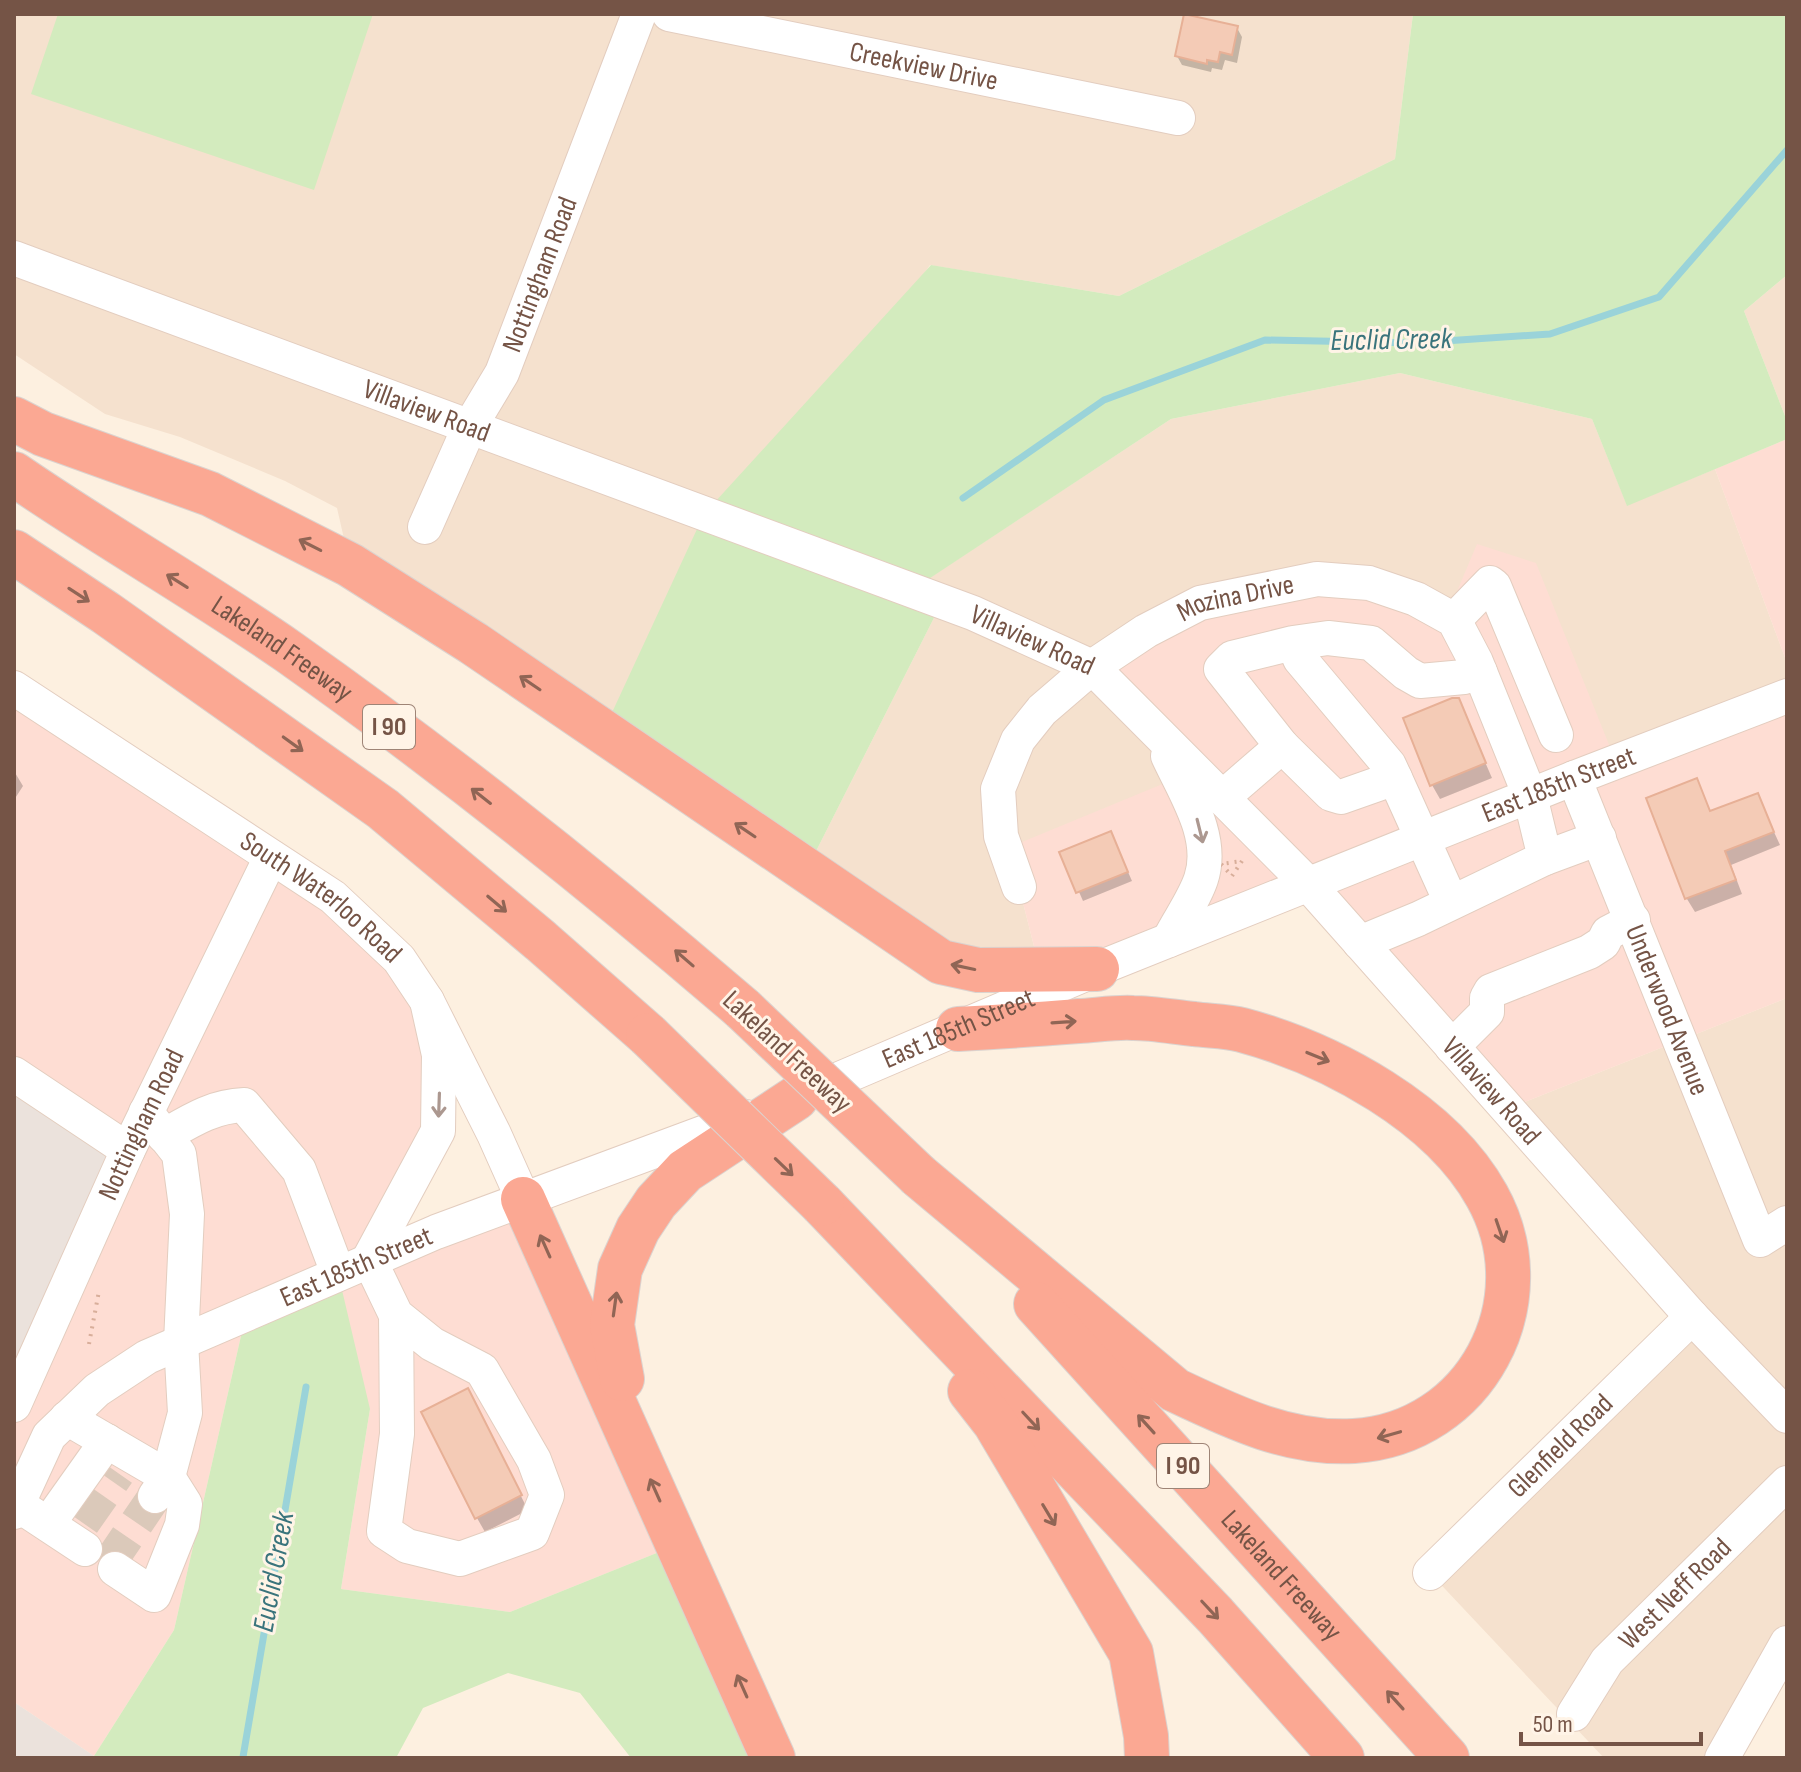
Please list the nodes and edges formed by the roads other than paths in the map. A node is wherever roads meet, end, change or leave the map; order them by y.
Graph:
1 (639, 14) edge
2 (669, 14) edge
3 (1178, 118) dead end
4 (14, 258) edge
5 (14, 419) edge
6 (469, 428) junction
7 (14, 474) edge
8 (425, 527) dead end
9 (14, 552) edge
10 (1454, 620) junction
11 (1293, 643) junction
12 (1527, 665) junction
13 (1092, 667) junction
14 (1483, 678) junction
15 (14, 688) edge
16 (1787, 696) edge
17 (1158, 734) junction
18 (1556, 735) dead end
19 (1282, 746) junction
20 (1395, 778) junction
21 (1574, 778) junction
22 (1530, 796) junction
23 (1222, 798) junction
24 (1599, 838) junction
25 (1421, 839) junction
26 (271, 857) junction
27 (1545, 858) junction
28 (1308, 884) junction
29 (1019, 887) dead end
30 (1451, 902) junction
31 (1633, 920) junction
32 (1169, 940) junction
33 (1360, 943) junction
34 (1097, 969) junction
35 (427, 1001) junction
36 (958, 1029) junction
37 (1452, 1047) junction
38 (14, 1074) edge
39 (796, 1098) junction
40 (155, 1124) junction
41 (128, 1150) junction
42 (919, 1176) junction
43 (523, 1199) junction
44 (822, 1204) junction
45 (1774, 1232) edge
46 (369, 1259) junction
47 (338, 1273) junction
48 (396, 1315) junction
49 (1692, 1317) junction
50 (181, 1342) junction
51 (26, 1346) edge
52 (17, 1400) edge
53 (1787, 1416) edge
54 (67, 1418) junction
55 (631, 1436) junction
56 (118, 1457) junction
57 (1787, 1483) edge
58 (161, 1486) junction
59 (16, 1508) edge
60 (115, 1569) dead end
61 (1430, 1573) dead end
62 (1787, 1643) edge
63 (1574, 1714) dead end
64 (773, 1758) edge
65 (1147, 1758) edge
66 (1342, 1758) edge
67 (1447, 1758) edge
68 (1722, 1758) edge

1 - 6 street, Nottingham Road
2 - 3 street, Creekview Drive
4 - 6 street, Villaview Road
34 -> 5 highway
6 - 8 street, Nottingham Road
6 - 13 street, Villaview Road
42 -> 7 highway, Lakeland Freeway / I 90, bridge
9 -> 44 highway, I 90, bridge
10 - 12 street
10 - 13 street, Mozina Drive
10 - 14 street
11 - 14 street
11 - 19 street
11 - 20 street
12 - 14 street
12 - 18 street
13 - 17 street, Villaview Road
13 - 29 street, Mozina Drive
14 - 22 street
15 - 26 street, South Waterloo Road
16 - 21 street, East 185th Street
17 - 23 street, Villaview Road
17 -> 32 street
19 - 20 street
19 - 23 street
20 - 25 street
21 - 22 street, East 185th Street
21 - 24 street, Underwood Avenue
22 - 25 street, East 185th Street
22 - 27 street
23 - 28 street, Villaview Road
24 - 27 street
24 - 31 street, Underwood Avenue
25 - 28 street, East 185th Street
25 - 30 street
26 - 35 street, South Waterloo Road
26 - 40 street, Nottingham Road
27 - 30 street
28 - 32 street, East 185th Street
28 - 33 street, Villaview Road
30 - 33 street
31 - 37 street
31 - 45 street, Underwood Avenue
32 - 34 street, East 185th Street
33 - 37 street, Villaview Road
34 - 36 street, East 185th Street
35 - 43 street, South Waterloo Road
35 -> 46 street
36 - 39 street, East 185th Street
36 -> 42 highway
37 - 49 street, Villaview Road
38 - 41 street
39 - 43 street, East 185th Street
55 -> 39 highway
40 - 41 street, Nottingham Road
40 - 47 street
40 - 50 street
41 - 51 street, Nottingham Road
67 -> 42 highway, Lakeland Freeway / I 90
43 - 46 street, East 185th Street
55 -> 43 highway
44 -> 65 highway
44 -> 66 highway, I 90
46 - 47 street, East 185th Street
46 - 48 street
47 - 50 street, East 185th Street
48 - 48 street
49 - 53 street, Villaview Road
49 - 61 street, Glenfield Road
50 - 54 street, East 185th Street
50 - 58 street
51 - 52 street, Nottingham Road
54 - 56 street
54 - 59 street, East 185th Street
64 -> 55 highway
56 - 58 street
56 - 59 street
57 - 63 street, West Neff Road
58 - 60 street
62 - 68 street

